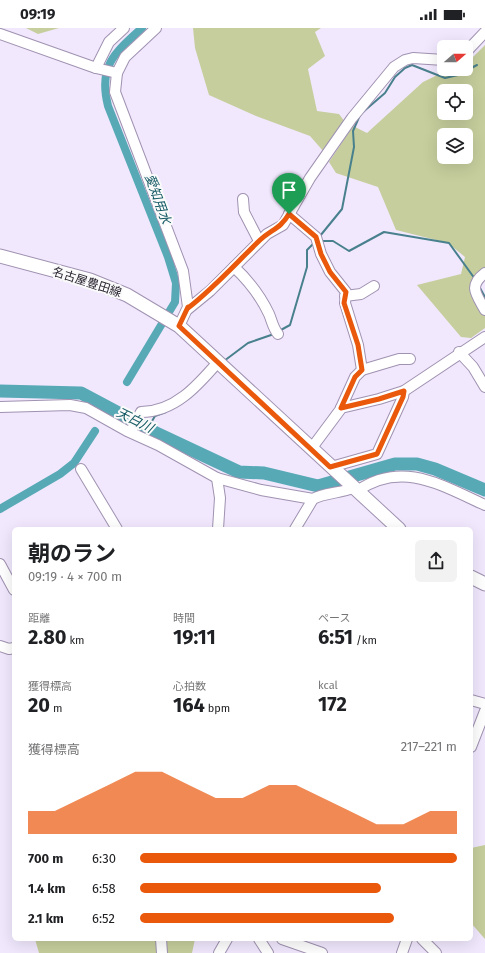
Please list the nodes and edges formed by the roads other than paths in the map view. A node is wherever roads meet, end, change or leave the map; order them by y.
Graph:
1 (124, 28) edge
2 (156, 28) edge
3 (485, 32) edge
4 (0, 34) edge
5 (473, 45) edge
6 (437, 60) edge
7 (96, 68) junction
8 (117, 73) junction
9 (243, 199) dead end
10 (289, 214) junction
11 (259, 241) junction
12 (0, 256) edge
13 (234, 267) junction
14 (485, 273) edge
15 (374, 286) dead end
16 (346, 296) junction
17 (188, 307) junction
18 (485, 310) edge
19 (177, 325) junction
20 (278, 334) dead end
21 (485, 337) edge
22 (460, 352) junction
23 (410, 359) dead end
24 (218, 362) junction
25 (362, 370) junction
26 (485, 387) edge
27 (404, 391) junction
28 (0, 407) edge
29 (341, 408) junction
30 (132, 431) junction
31 (311, 449) junction
32 (81, 469) dead end
33 (333, 469) junction
34 (217, 478) junction
35 (353, 488) junction
36 (313, 499) junction
37 (485, 504) edge
38 (115, 527) edge
39 (218, 527) edge
40 (296, 527) edge
41 (397, 527) edge
42 (0, 564) edge
43 (473, 578) edge
44 (485, 584) edge
45 (12, 586) edge
46 (0, 646) edge
47 (12, 649) edge
48 (473, 701) edge
49 (485, 704) edge
50 (485, 711) edge
51 (473, 743) edge
52 (161, 941) edge
53 (226, 941) edge
54 (260, 941) edge
55 (288, 941) edge
56 (406, 941) edge
57 (424, 941) edge
58 (162, 953) edge
59 (219, 953) edge
60 (268, 953) edge
61 (322, 953) edge
62 (402, 953) edge
63 (436, 953) edge

1 - 7 street
2 - 8 street
3 - 5 street
4 - 7 street
6 - 10 street
7 - 8 street
8 - 17 street
9 - 11 street
10 - 11 street
10 - 16 street
11 - 13 street
12 - 19 main road, 名古屋豊田線
13 - 17 street
13 - 20 street
14 - 18 street
15 - 16 street
16 - 25 street
17 - 19 street
19 - 24 main road, 名古屋豊田線
21 - 22 street
22 - 26 street
22 - 27 street
23 - 25 street
24 - 30 street
24 - 31 main road, 名古屋豊田線
25 - 29 street
27 - 29 street
27 - 33 street
28 - 30 street
29 - 31 street
30 - 34 street
31 - 33 main road, 名古屋豊田線
32 - 38 street
33 - 35 main road, 名古屋豊田線
34 - 36 street
34 - 39 street
35 - 36 street
35 - 37 street
35 - 41 main road, 名古屋豊田線
36 - 40 street
42 - 45 street
43 - 44 main road
46 - 47 street
48 - 49 street
50 - 51 street
52 - 58 street
53 - 59 street
54 - 60 street
55 - 61 street
56 - 62 street
57 - 63 street

